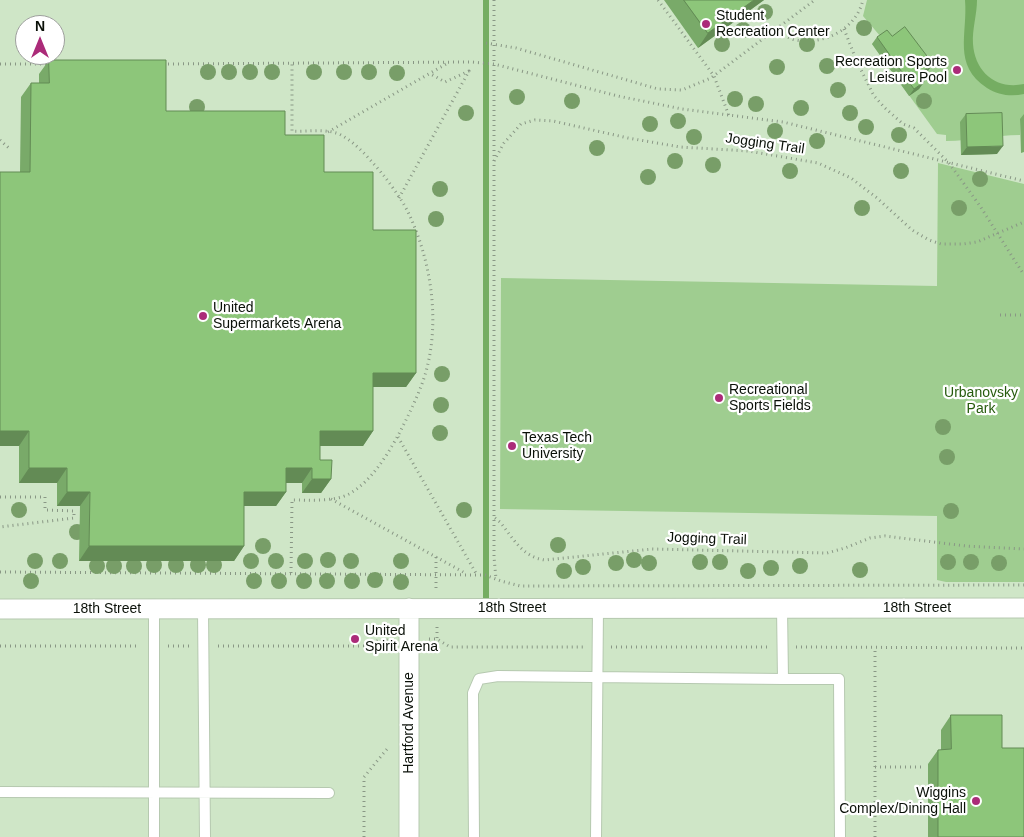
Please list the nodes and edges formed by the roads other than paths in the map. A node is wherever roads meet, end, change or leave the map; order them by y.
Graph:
1 (409, 608) junction
2 (598, 608) junction
3 (782, 608) junction
4 (1024, 608) edge
5 (0, 609) edge
6 (154, 609) junction
7 (203, 609) junction
8 (596, 678) junction
9 (782, 679) junction
10 (0, 792) edge
11 (154, 792) junction
12 (204, 792) junction
13 (329, 793) dead end
14 (154, 837) edge
15 (205, 837) edge
16 (409, 837) edge
17 (474, 837) edge
18 (596, 837) edge
19 (840, 837) edge

1 - 2 street, 18th Street
1 - 7 street, 18th Street
1 - 16 street, Hartford Avenue
2 - 3 street, 18th Street
2 - 8 lane
3 - 4 street, 18th Street
3 - 9 lane
5 - 6 street, 18th Street
6 - 7 street, 18th Street
6 - 11 lane
7 - 12 lane
8 - 9 lane
8 - 17 lane
8 - 18 lane
9 - 19 lane
10 - 11 lane
11 - 12 lane
11 - 14 lane
12 - 13 lane
12 - 15 lane

